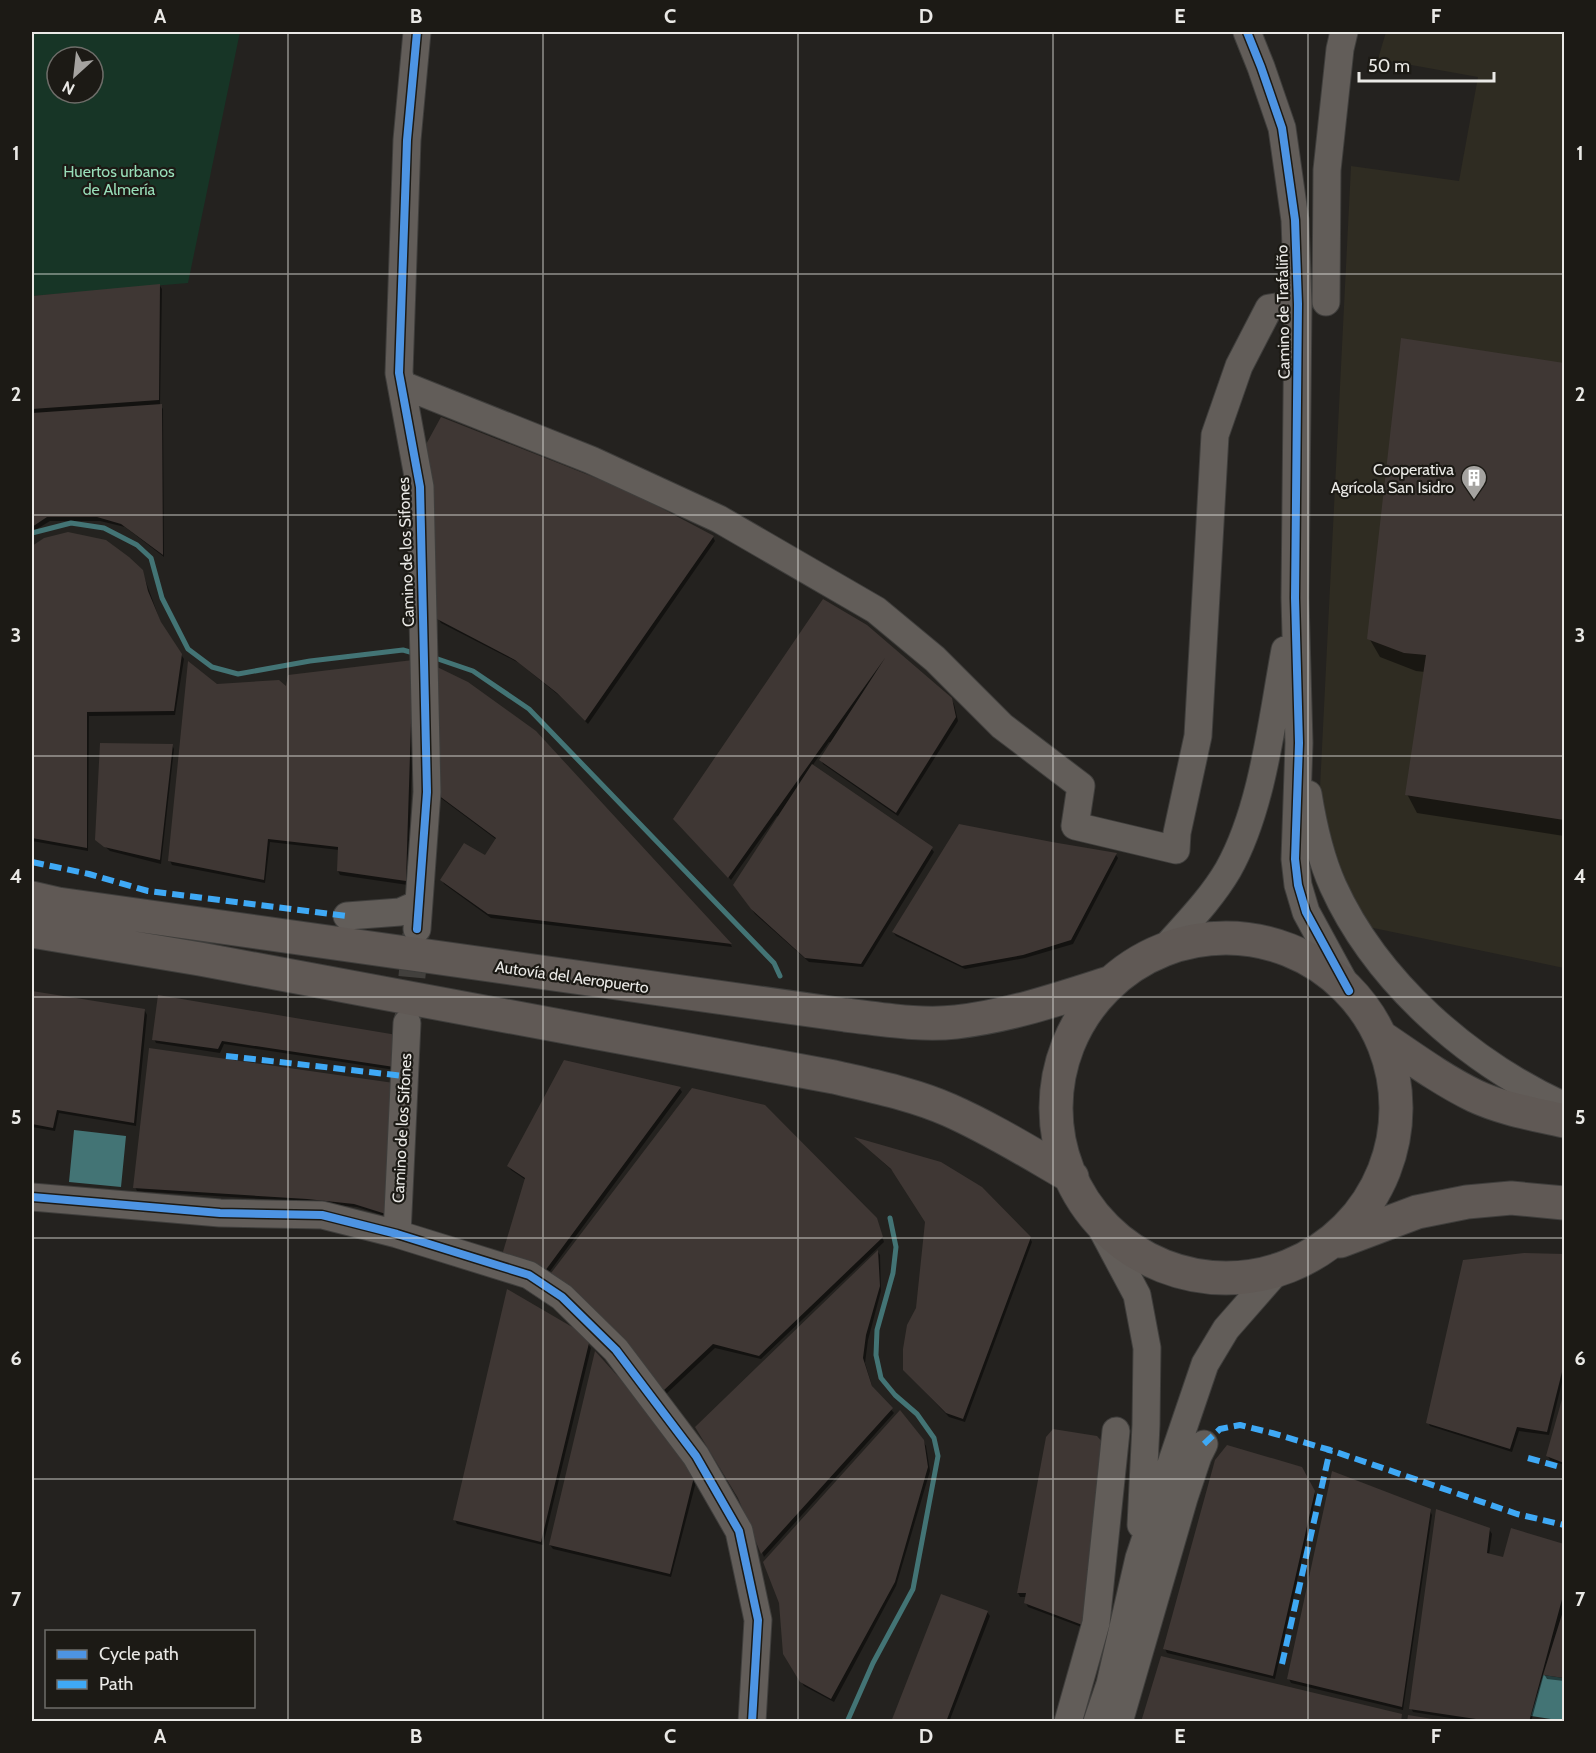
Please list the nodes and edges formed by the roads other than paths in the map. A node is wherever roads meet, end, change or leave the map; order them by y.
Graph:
1 (417, 32) edge
2 (1247, 32) edge
3 (1259, 32) edge
4 (1344, 32) edge
5 (1261, 67) junction
6 (1326, 302) dead end
7 (1298, 304) junction
8 (403, 385) junction
9 (1295, 598) junction
10 (1299, 743) junction
11 (32, 898) edge
12 (347, 916) dead end
13 (32, 932) edge
14 (1165, 948) junction
15 (1109, 983) junction
16 (1349, 991) junction
17 (407, 1023) tunnel mouth
18 (1381, 1037) junction
19 (1564, 1106) edge
20 (1564, 1121) edge
21 (1072, 1177) junction
22 (32, 1197) edge
23 (1564, 1203) edge
24 (1097, 1220) junction
25 (397, 1234) junction
26 (1327, 1246) junction
27 (1276, 1272) junction
28 (1116, 1431) dead end
29 (1204, 1444) dead end
30 (1139, 1558) junction
31 (752, 1722) edge
32 (1068, 1722) edge
33 (1097, 1722) edge
34 (1119, 1722) edge

1 - 8 street, Camino de los Sifones
2 - 5 street, Camino de Trafaliño
3 - 5 street
4 - 6 street
5 - 7 street, Camino de Trafaliño
7 - 8 street
7 - 9 street, Camino de Trafaliño
8 - 12 street, Camino de los Sifones
9 - 10 street
9 - 14 street
10 - 16 street
10 - 19 street
11 - 15 highway, Autovía del Aeropuerto
13 - 21 highway
14 - 15 highway
14 - 16 highway
15 - 21 highway
16 - 18 highway
17 - 25 street, Camino de los Sifones
18 - 20 highway
18 - 26 highway
21 - 24 highway
22 - 25 street
23 - 26 highway
24 - 27 highway
24 - 30 street
25 - 31 street
26 - 27 highway
27 - 30 street
28 - 32 street
29 - 34 street
30 - 33 street

